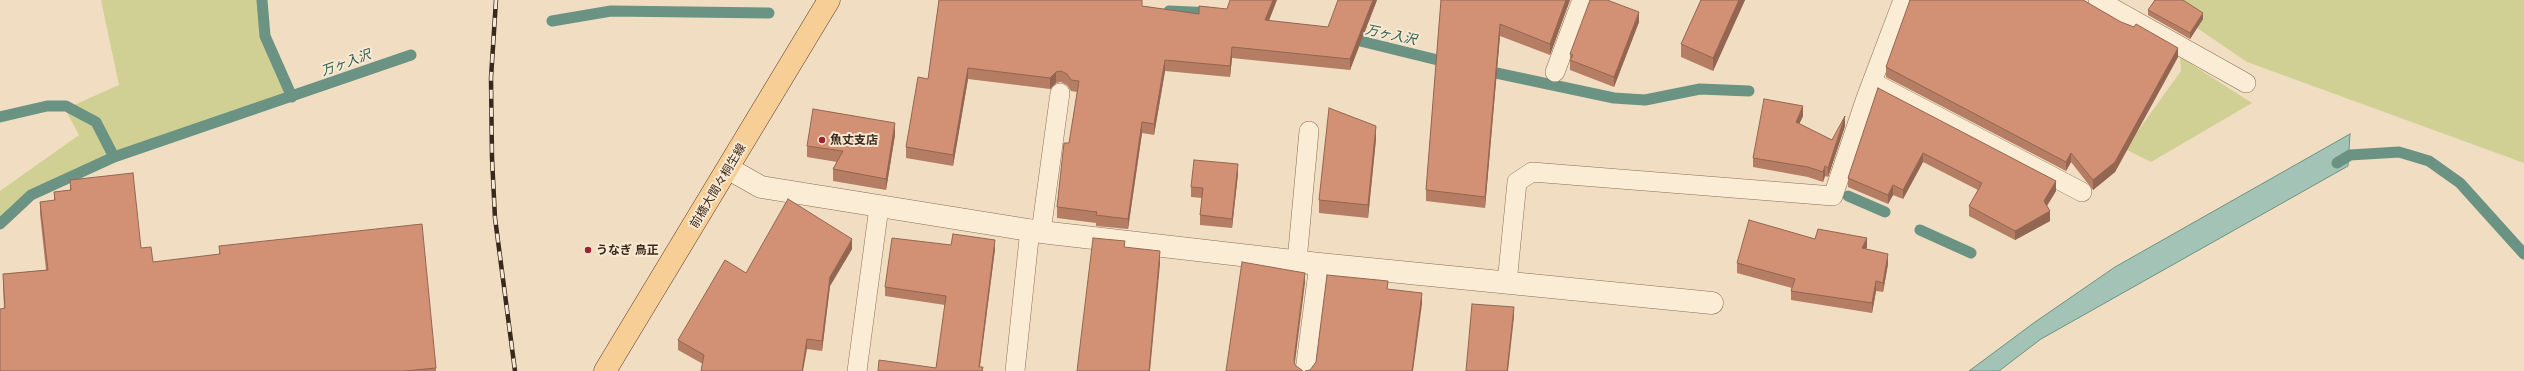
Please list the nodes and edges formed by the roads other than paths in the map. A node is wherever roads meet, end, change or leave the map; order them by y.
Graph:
1 (829, 0) edge
2 (1582, 0) edge
3 (1903, 0) edge
4 (2098, 0) edge
5 (1555, 72) dead end
6 (1872, 82) junction
7 (2246, 83) dead end
8 (1060, 93) dead end
9 (1309, 131) dead end
10 (729, 169) junction
11 (2082, 192) dead end
12 (879, 207) junction
13 (1036, 231) junction
14 (1297, 261) junction
15 (1319, 264) junction
16 (1507, 283) junction
17 (1712, 303) dead end
18 (605, 371) edge
19 (857, 371) edge
20 (1015, 371) edge
21 (1305, 371) edge

1 - 10 main road, 前橋大間々桐生線
2 - 5 lane
3 - 6 lane
4 - 7 lane
6 - 11 lane
6 - 16 lane
8 - 13 lane
9 - 14 lane
10 - 12 street
10 - 18 main road, 前橋大間々桐生線
12 - 13 street
12 - 19 lane
13 - 14 street
13 - 20 lane
14 - 15 street
15 - 16 street
15 - 21 lane
16 - 17 street

